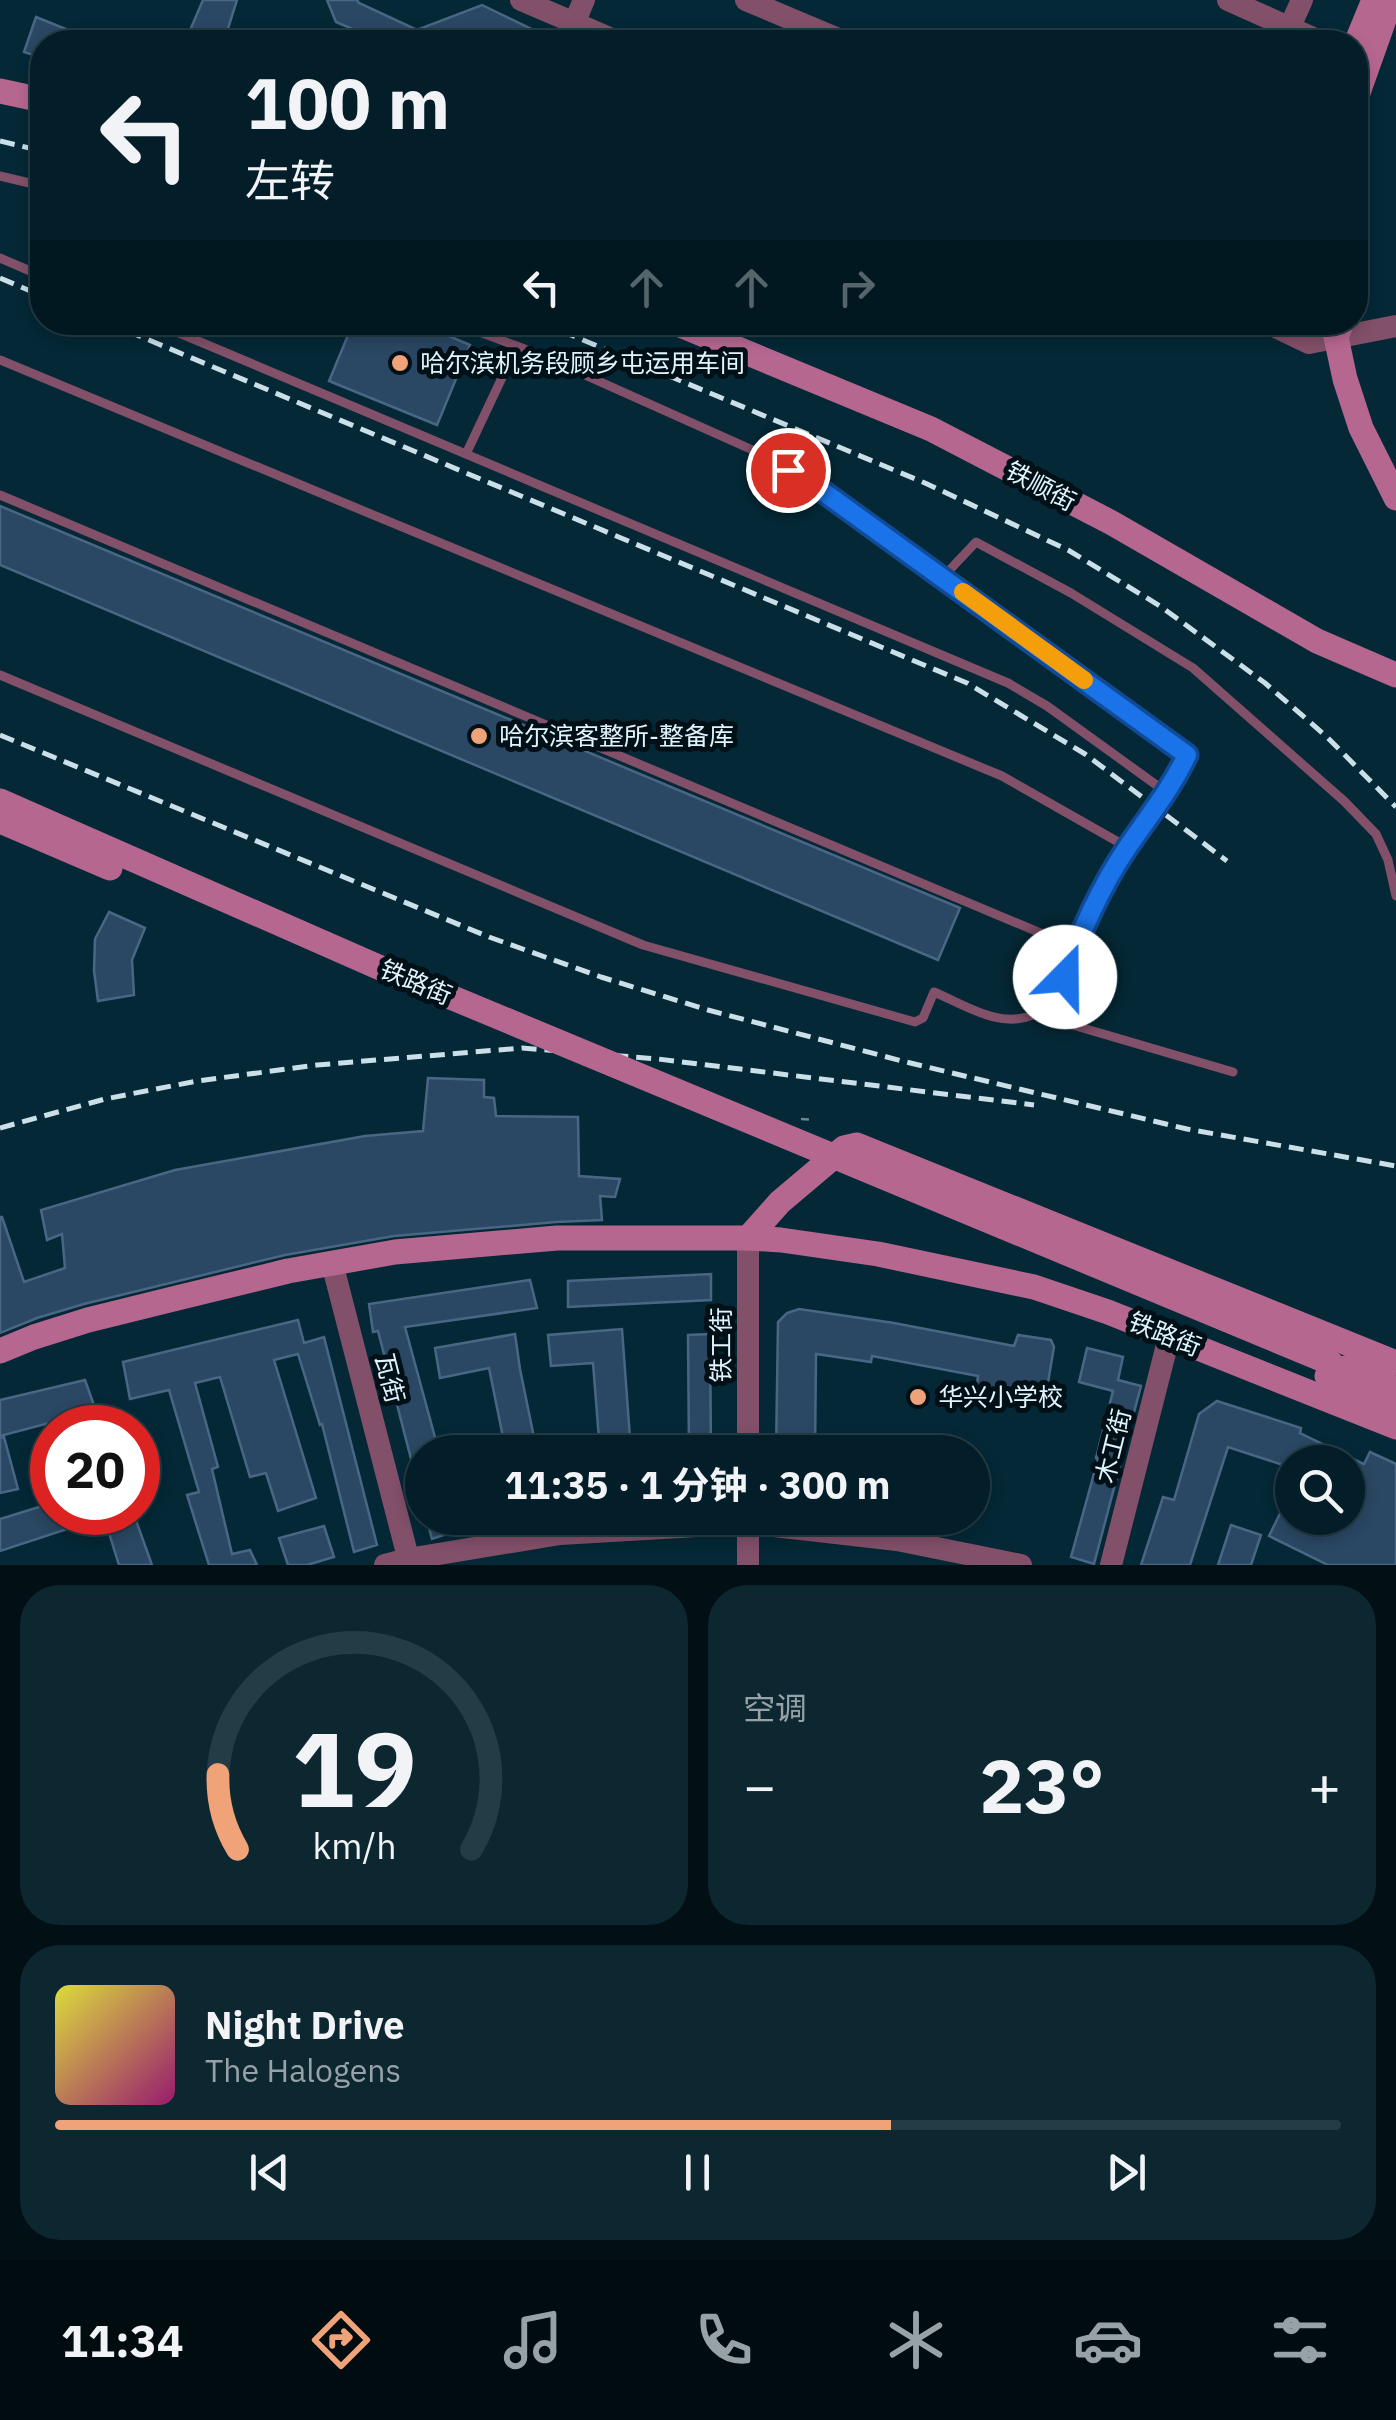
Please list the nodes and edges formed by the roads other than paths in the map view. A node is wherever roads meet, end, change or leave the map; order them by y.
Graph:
1 (521, 0) edge
2 (584, 0) edge
3 (746, 0) edge
4 (1228, 0) edge
5 (1302, 0) edge
6 (1374, 0) edge
7 (1392, 0) edge
8 (566, 30) edge
9 (571, 30) edge
10 (817, 30) edge
11 (1279, 30) edge
12 (1289, 30) edge
13 (1362, 30) edge
14 (1368, 66) edge
15 (0, 91) edge
16 (30, 97) edge
17 (0, 176) edge
18 (30, 183) edge
19 (0, 258) edge
20 (30, 271) edge
21 (1368, 326) edge
22 (1396, 326) edge
23 (184, 335) edge
24 (488, 335) edge
25 (704, 335) edge
26 (1292, 335) edge
27 (1324, 335) edge
28 (1339, 335) edge
29 (517, 346) junction
30 (0, 360) edge
31 (466, 454) junction
32 (0, 495) edge
33 (1396, 498) edge
34 (942, 577) junction
35 (1396, 674) edge
36 (0, 675) edge
37 (1166, 792) junction
38 (0, 801) edge
39 (0, 821) edge
40 (1127, 847) junction
41 (1396, 896) edge
42 (1076, 948) junction
43 (1035, 1014) junction
44 (1233, 1072) dead end
45 (748, 1238) junction
46 (332, 1263) junction
47 (1168, 1342) dead end
48 (0, 1351) edge
49 (1396, 1364) edge
50 (1329, 1370) junction
51 (1396, 1389) edge
52 (1396, 1410) edge
53 (1396, 1427) edge
54 (748, 1435) edge
55 (555, 1535) edge
56 (748, 1535) edge
57 (860, 1535) edge
58 (401, 1563) edge
59 (748, 1565) edge
60 (1021, 1565) edge
61 (1110, 1565) edge

1 - 8 street
2 - 9 street
3 - 10 street
4 - 11 street
5 - 12 street
6 - 13 main road
7 - 14 main road
15 - 16 main road
17 - 18 lane
19 - 20 lane
21 - 22 street
23 - 31 lane
24 - 29 lane
25 - 35 main road, 铁顺街
26 - 27 street
28 - 33 main road
29 - 31 lane
29 - 34 lane
30 - 40 lane
31 - 37 lane
32 - 42 lane
34 - 37 lane
34 - 41 lane
36 - 43 lane
37 - 40 lane
38 - 50 main road, 铁路街, bridge
39 - 50 main road, bridge
40 - 42 lane
42 - 43 lane
43 - 44 lane
45 - 46 main road, 铁路街
45 - 49 main road
45 - 53 main road, 铁路街
45 - 54 street, 铁工街
46 - 48 main road, 铁路街
46 - 58 street, 瓦街
47 - 61 street, 木工街
50 - 51 main road
50 - 52 main road
55 - 58 street
56 - 59 street
57 - 60 street

